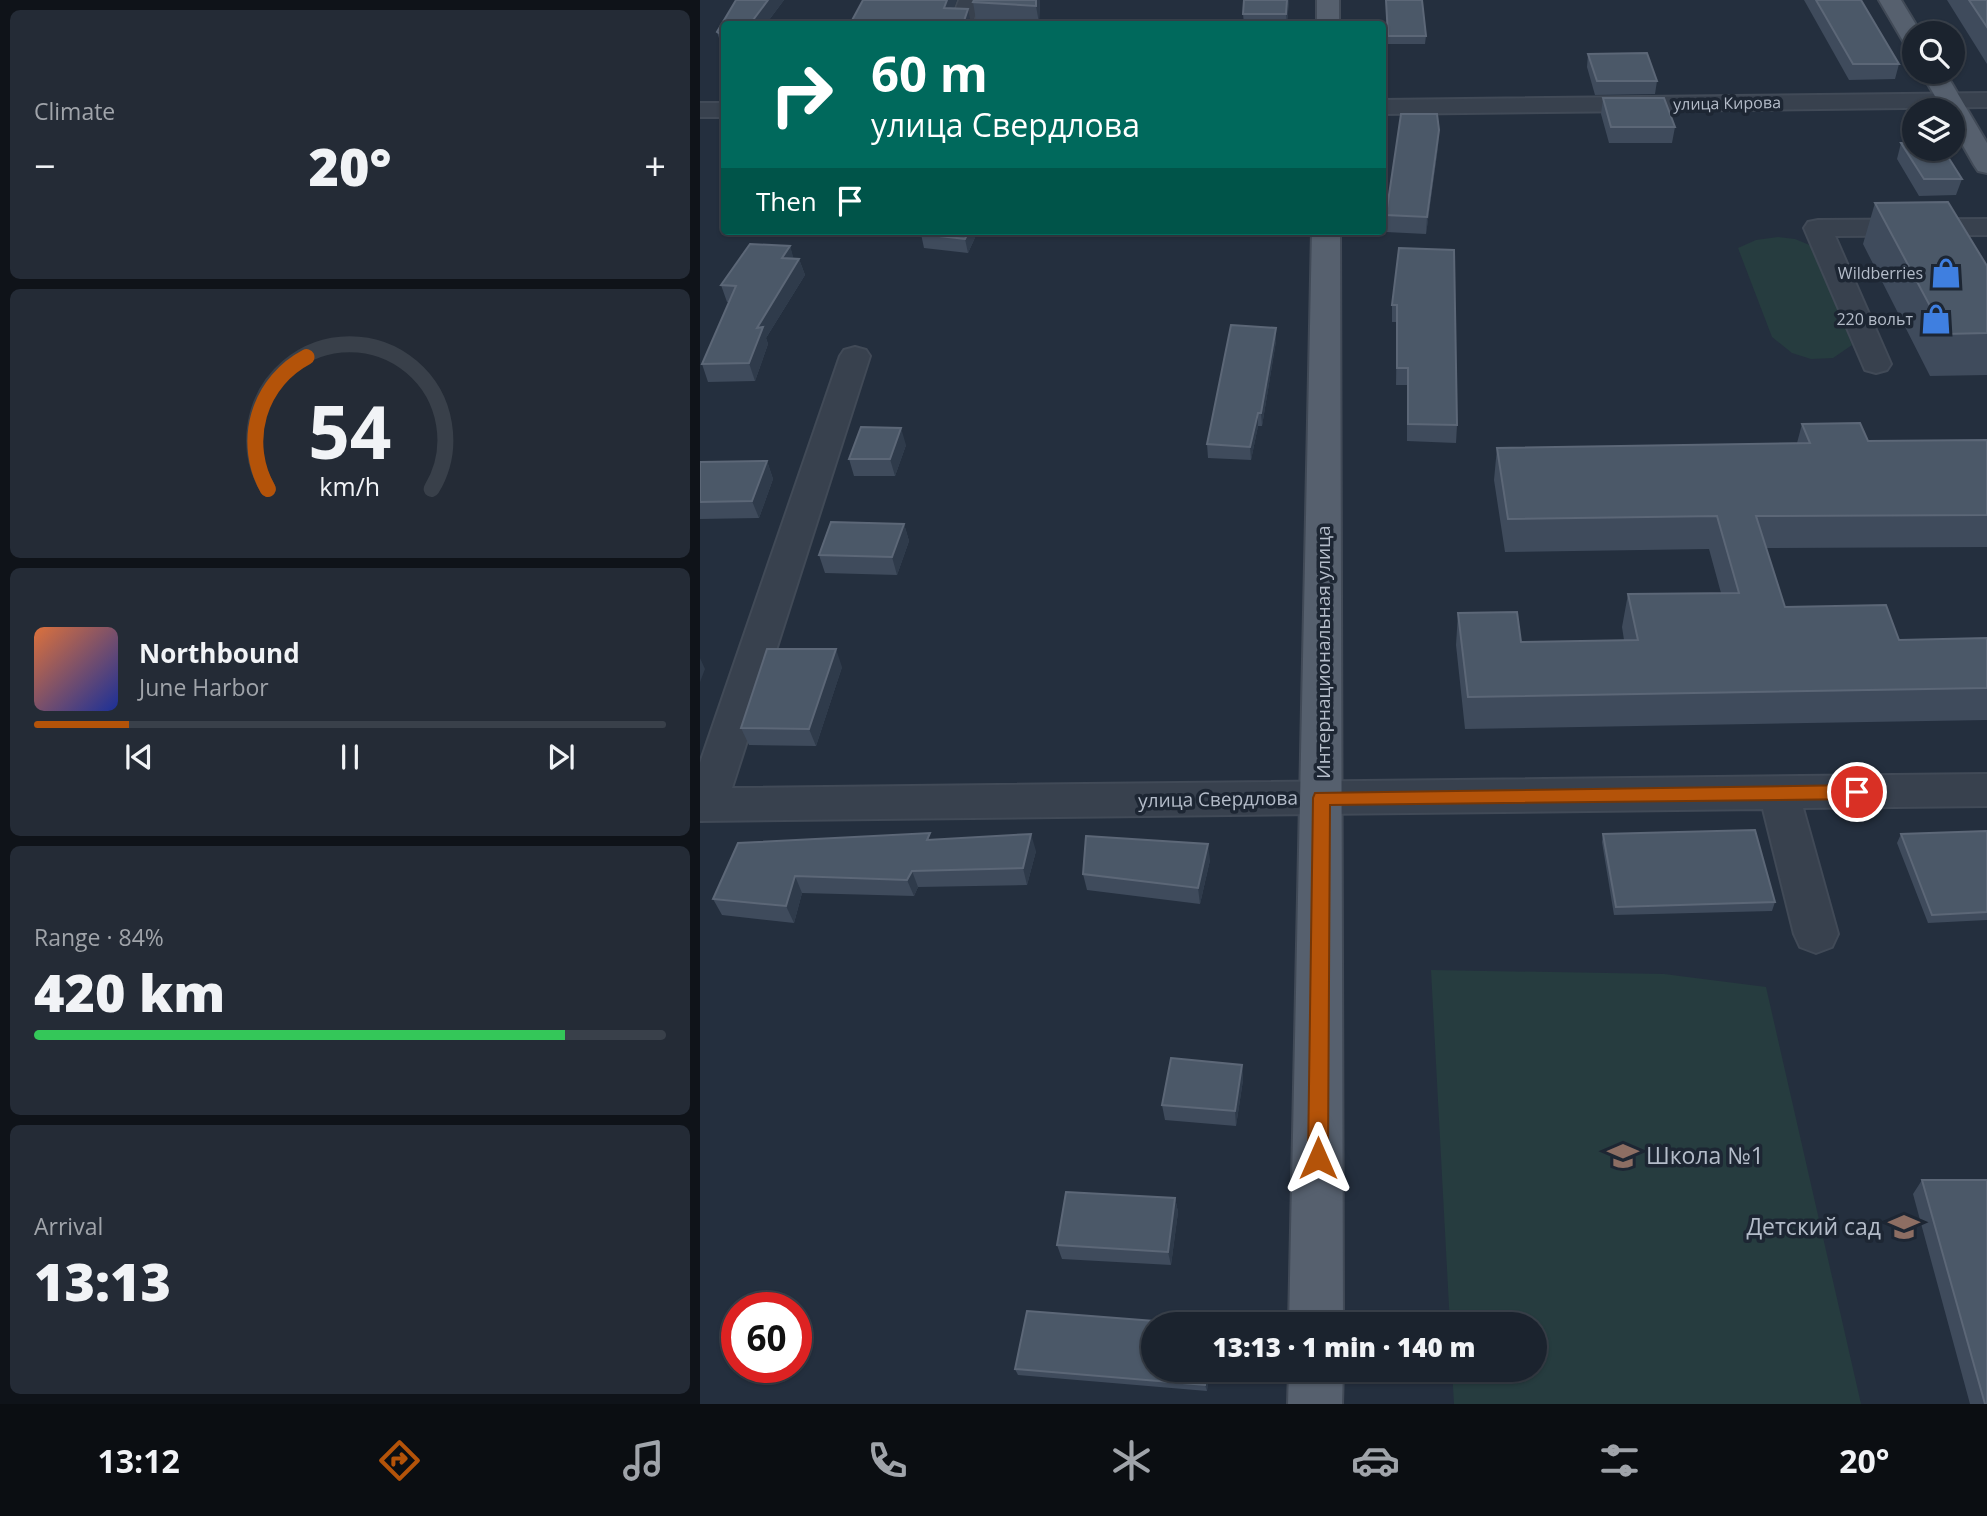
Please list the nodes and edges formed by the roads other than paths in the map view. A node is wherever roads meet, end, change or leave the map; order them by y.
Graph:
1 (970, 0) edge
2 (1328, 0) edge
3 (1890, 0) edge
4 (962, 21) edge
5 (1328, 21) edge
6 (1902, 21) edge
7 (1965, 100) edge
8 (1987, 100) edge
9 (1902, 101) edge
10 (1386, 107) edge
11 (700, 110) edge
12 (721, 110) edge
13 (1965, 126) edge
14 (1987, 165) edge
15 (1987, 227) edge
16 (1326, 235) edge
17 (855, 356) dead end
18 (1876, 364) dead end
19 (1987, 790) edge
20 (1779, 793) junction
21 (1321, 798) junction
22 (703, 805) edge
23 (1816, 934) dead end
24 (1316, 1312) edge
25 (1315, 1382) edge
26 (1315, 1404) edge

1 - 4 street
2 - 5 main road
3 - 6 main road
7 - 8 street, улица Кирова
9 - 10 street, улица Кирова
11 - 12 street
13 - 14 main road
15 - 18 street
16 - 21 main road, Интернациональная улица
17 - 22 street
19 - 20 street, улица Свердлова
20 - 21 street, улица Свердлова
20 - 23 street
21 - 22 street, улица Свердлова
21 - 24 main road, Интернациональная улица
25 - 26 main road

